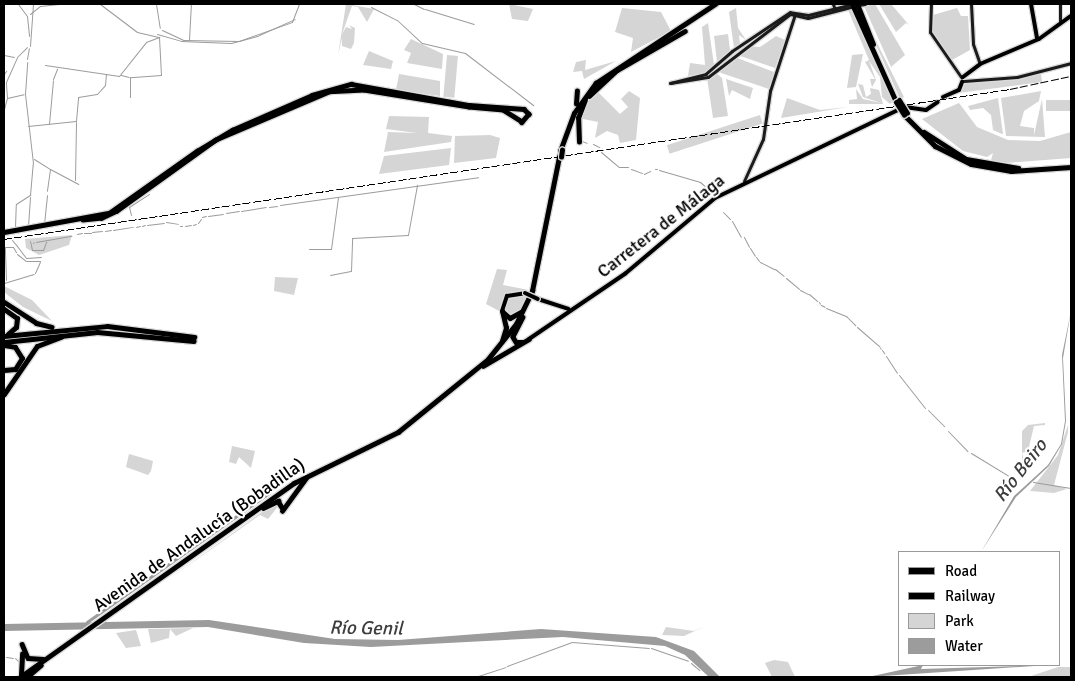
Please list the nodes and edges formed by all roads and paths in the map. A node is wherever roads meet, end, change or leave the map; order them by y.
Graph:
1 (717, 4) edge
2 (833, 4) edge
3 (865, 4) edge
4 (931, 4) edge
5 (971, 4) edge
6 (1031, 4) edge
7 (1060, 4) edge
8 (853, 5) edge
9 (835, 10) junction
10 (796, 13) junction
11 (1071, 15) edge
12 (1060, 22) junction
13 (1038, 37) junction
14 (650, 49) junction
15 (1071, 63) edge
16 (980, 64) junction
17 (963, 79) junction
18 (670, 81) dead end
19 (348, 88) junction
20 (355, 89) junction
21 (578, 91) dead end
22 (943, 97) dead end
23 (585, 100) junction
24 (897, 101) junction
25 (938, 102) dead end
26 (520, 110) junction
27 (898, 110) dead end
28 (905, 111) junction
29 (516, 116) junction
30 (568, 125) junction
31 (577, 133) junction
32 (579, 142) dead end
33 (572, 144) dead end
34 (561, 150) junction
35 (1071, 165) edge
36 (744, 181) junction
37 (145, 189) junction
38 (107, 216) junction
39 (98, 217) junction
40 (83, 220) junction
41 (4, 232) edge
42 (535, 284) junction
43 (4, 302) edge
44 (4, 309) edge
45 (561, 309) junction
46 (502, 311) junction
47 (523, 316) junction
48 (72, 327) junction
49 (158, 331) junction
50 (82, 335) junction
51 (173, 337) junction
52 (529, 339) junction
53 (4, 340) edge
54 (483, 366) junction
55 (4, 370) edge
56 (474, 371) junction
57 (4, 394) edge
58 (306, 478) junction
59 (263, 508) junction
60 (109, 616) junction
61 (84, 634) junction
62 (22, 644) dead end
63 (21, 650) dead end
64 (51, 656) junction
65 (19, 677) edge
66 (26, 677) edge

1 - 14 highway
2 - 9 main road
3 - 8 main road
4 - 17 main road
5 - 16 main road
6 - 13 main road
7 - 12 main road
8 - 9 main road
8 - 24 highway
8 - 24 highway
9 - 10 main road
10 - 18 main road
10 - 36 main road
11 - 12 main road
11 - 13 main road
12 - 13 main road
13 - 16 main road
14 - 23 highway, Avenida de Andalucía (Bobadilla)
14 - 30 highway, Avenida de Andalucía (Bobadilla)
15 - 17 main road
16 - 17 main road
17 - 22 main road
19 - 20 highway
19 - 20 highway
19 - 37 highway
20 - 26 highway
20 - 29 highway
21 - 30 highway
23 - 31 highway
23 - 34 highway, Avenida de Andalucía (Bobadilla)
24 - 28 highway, bridge
25 - 28 main road
26 - 29 highway
26 - 29 highway
27 - 36 main road, Carretera de Málaga
28 - 35 highway
30 - 34 highway, Avenida de Andalucía (Bobadilla)
31 - 32 highway
31 - 33 highway
34 - 42 highway, Avenida de Andalucía (Bobadilla)
34 - 47 highway, Avenida de Andalucía (Bobadilla)
36 - 45 main road, Carretera de Málaga
37 - 38 highway
37 - 39 highway
38 - 39 highway
38 - 40 highway
39 - 40 highway
40 - 41 highway
42 - 46 highway
42 - 56 highway, Avenida de Andalucía (Bobadilla)
43 - 48 highway
44 - 53 highway
45 - 46 main road, bridge
45 - 52 main road
46 - 56 highway
47 - 52 highway
47 - 54 highway, Avenida de Andalucía (Bobadilla)
48 - 49 highway
48 - 53 highway
49 - 51 highway
49 - 53 highway
50 - 51 highway
50 - 53 highway
50 - 57 highway
51 - 53 highway
52 - 54 highway
53 - 55 highway
54 - 58 highway, Avenida de Andalucía (Bobadilla)
56 - 60 highway, Avenida de Andalucía (Bobadilla)
58 - 59 highway, Avenida de Andalucía (Bobadilla)
58 - 59 highway
59 - 60 highway, Avenida de Andalucía (Bobadilla)
60 - 61 highway, Avenida de Andalucía (Bobadilla)
61 - 64 highway, Avenida de Andalucía (Bobadilla)
61 - 66 highway, Avenida de Andalucía (Bobadilla)
62 - 64 highway
63 - 65 highway
64 - 65 highway, Avenida de Andalucía (Bobadilla)

